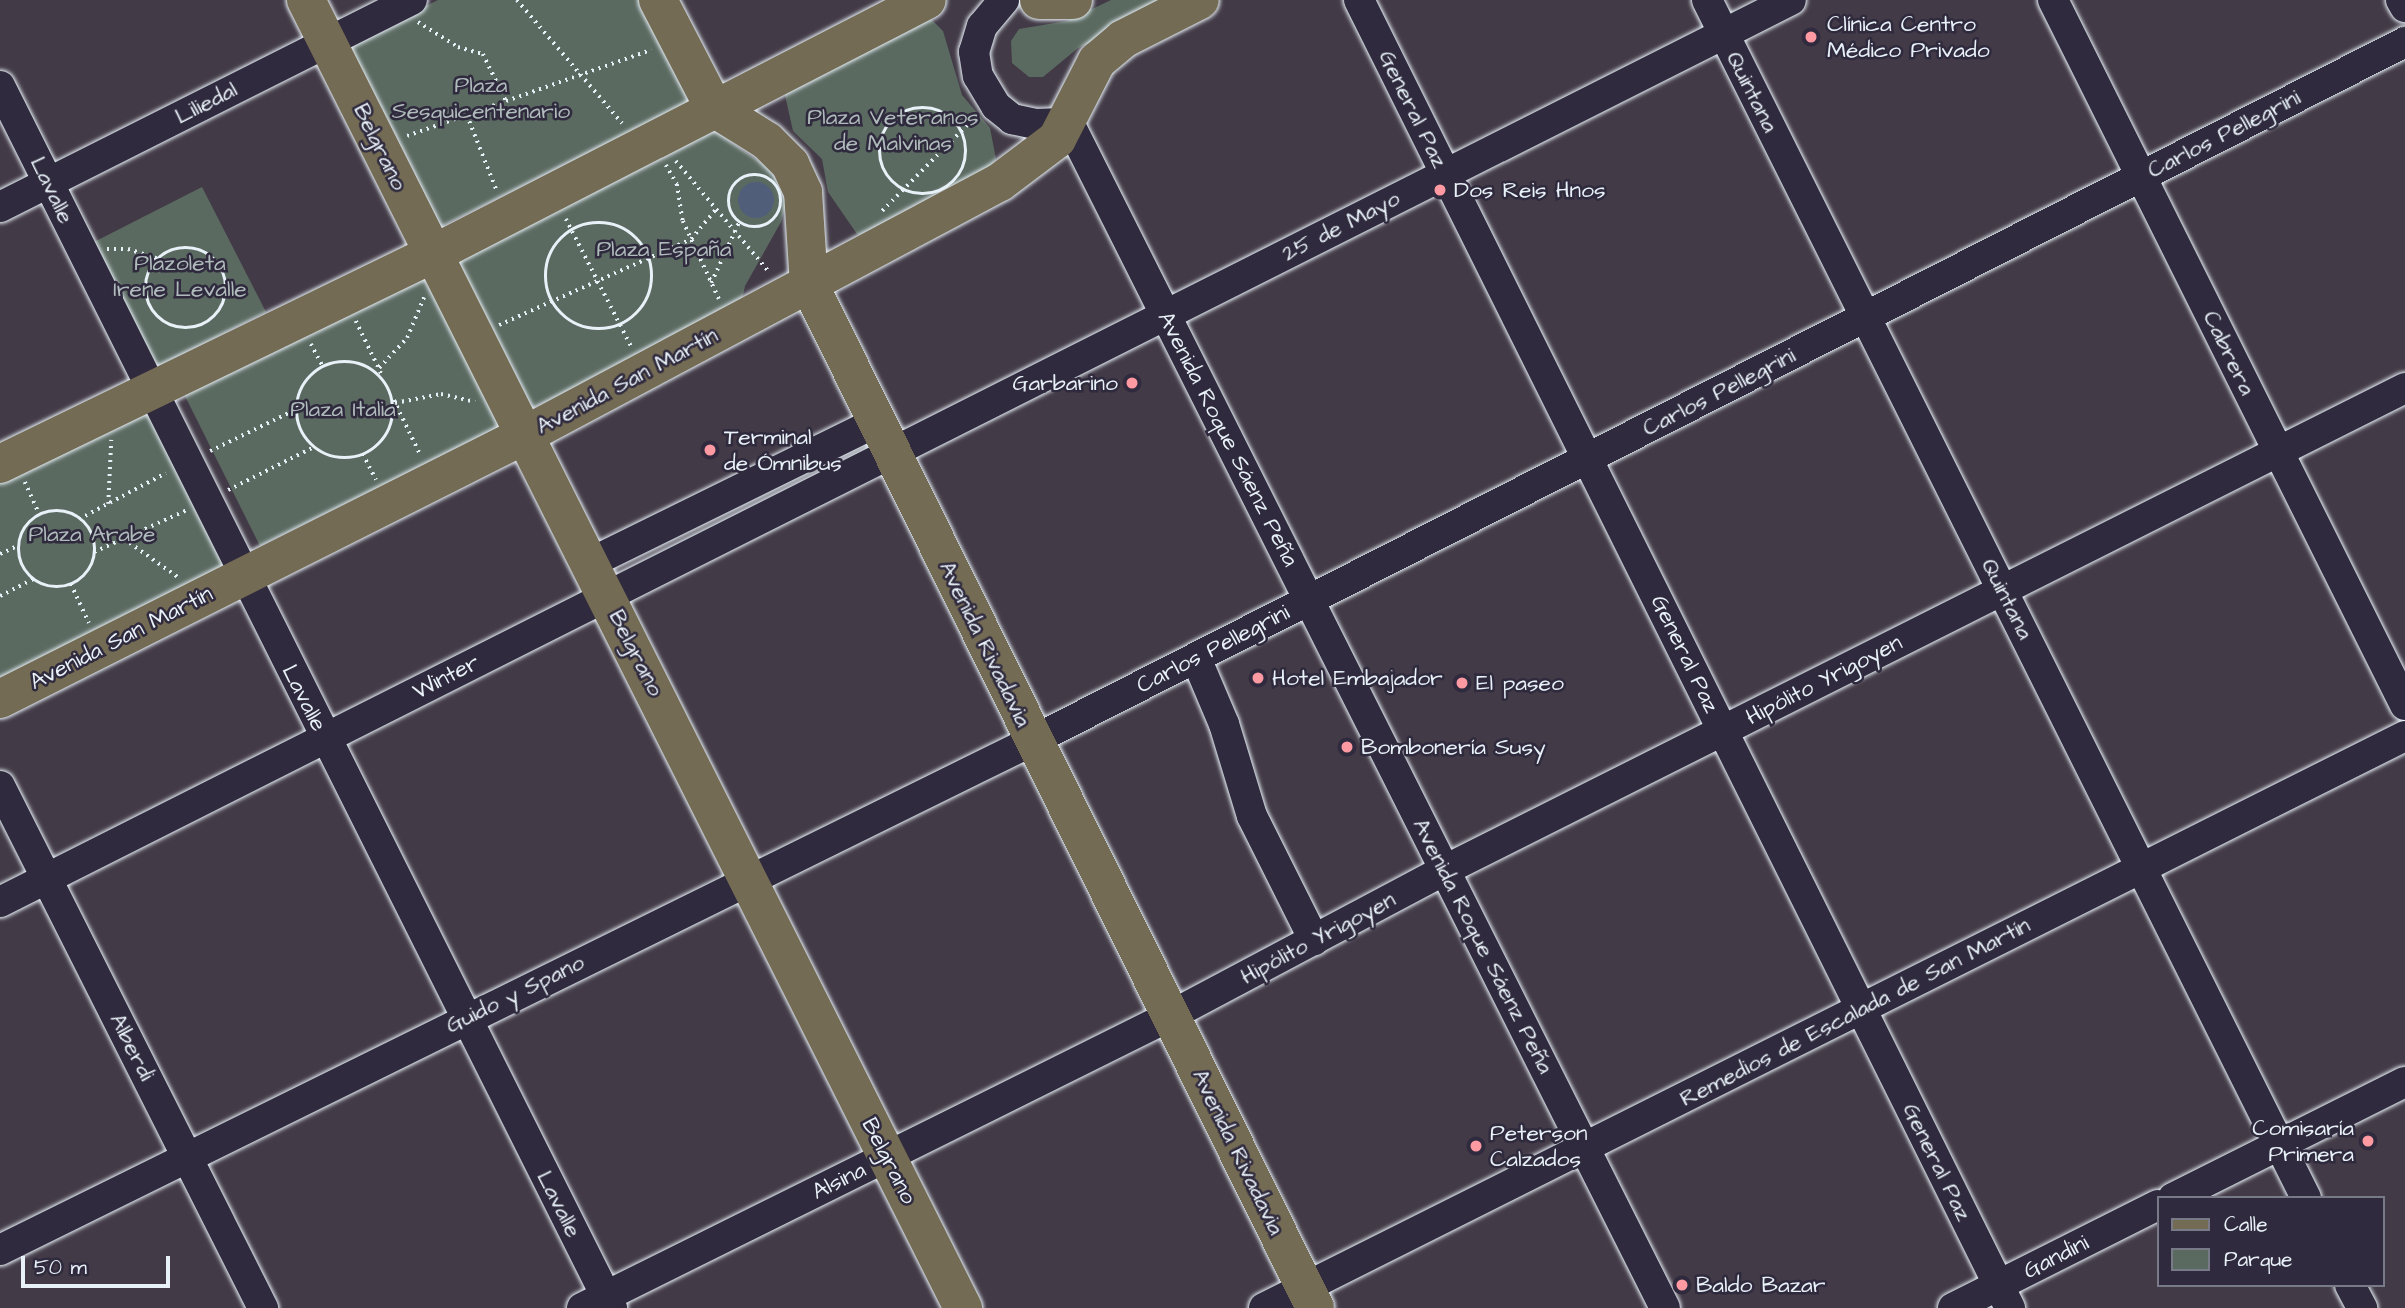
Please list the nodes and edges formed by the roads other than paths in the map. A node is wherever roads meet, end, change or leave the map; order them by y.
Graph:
1 (306, 0) edge
2 (659, 0) edge
3 (927, 0) edge
4 (1004, 0) edge
5 (1039, 0) edge
6 (1073, 0) edge
7 (1200, 0) edge
8 (1359, 0) edge
9 (1707, 0) edge
10 (1791, 0) edge
11 (2053, 0) edge
12 (2402, 0) edge
13 (408, 2) edge
14 (2405, 7) edge
15 (1723, 34) junction
16 (327, 42) junction
17 (2405, 42) edge
18 (0, 86) edge
19 (714, 108) junction
20 (1069, 123) junction
21 (1446, 174) junction
22 (2141, 176) junction
23 (48, 182) junction
24 (0, 207) edge
25 (433, 254) junction
26 (799, 290) junction
27 (1165, 315) junction
28 (1865, 317) junction
29 (2405, 388) edge
30 (150, 392) junction
31 (520, 425) junction
32 (884, 437) junction
33 (2278, 452) junction
34 (1587, 458) junction
35 (7, 461) edge
36 (243, 576) junction
37 (599, 580) junction
38 (2002, 591) junction
39 (1309, 601) junction
40 (1196, 658) junction
41 (0, 699) edge
42 (2405, 705) edge
43 (1723, 731) junction
44 (2405, 736) edge
45 (324, 737) junction
46 (1032, 741) junction
47 (0, 786) edge
48 (2141, 868) junction
49 (1445, 870) junction
50 (47, 879) junction
51 (749, 881) junction
52 (0, 902) edge
53 (1314, 940) junction
54 (1861, 1008) junction
55 (1170, 1016) junction
56 (465, 1018) junction
57 (2405, 1082) edge
58 (2280, 1144) junction
59 (1584, 1147) junction
60 (887, 1157) junction
61 (187, 1158) junction
62 (2177, 1196) edge
63 (2305, 1196) edge
64 (2156, 1206) edge
65 (0, 1250) edge
66 (2351, 1287) edge
67 (2004, 1297) edge
68 (1310, 1298) edge
69 (600, 1304) edge
70 (263, 1308) edge
71 (963, 1308) edge
72 (1264, 1308) edge
73 (1665, 1308) edge
74 (1953, 1308) edge
75 (2362, 1308) edge

1 - 16 main road, Belgrano
2 - 19 main road
3 - 19 main road
4 - 20 street
5 - 6 main road
7 - 20 main road, Avenida San Martín
8 - 21 street, General Paz
9 - 15 street, Quintana
10 - 15 street, 25 de Mayo
11 - 22 street, Cabrera
12 - 14 street
13 - 16 street, Liliedal
15 - 21 street, 25 de Mayo
15 - 28 street, Quintana
16 - 23 street, Liliedal
16 - 25 main road, Belgrano
17 - 22 street, Carlos Pellegrini
18 - 23 street, Lavalle
19 - 25 main road
19 - 26 main road, Avenida Rivadavia
20 - 26 main road, Avenida San Martín
20 - 27 street, Avenida Roque Sáenz Peña
21 - 27 street, 25 de Mayo
21 - 34 street, General Paz
22 - 28 street, Carlos Pellegrini
22 - 33 street, Cabrera
23 - 24 street, Liliedal
23 - 30 street, Lavalle
25 - 30 main road
25 - 31 main road, Belgrano
26 - 31 main road, Avenida San Martín
26 - 32 main road, Avenida Rivadavia
27 - 32 street, 25 de Mayo
27 - 39 street, Avenida Roque Sáenz Peña
28 - 34 street, Carlos Pellegrini
28 - 38 street, Quintana
29 - 33 street, Hipólito Yrigoyen
30 - 35 main road
30 - 36 street, Lavalle
31 - 36 main road, Avenida San Martín
31 - 37 main road, Belgrano
32 - 37 street, Winter
32 - 46 main road, Avenida Rivadavia
33 - 38 street, Hipólito Yrigoyen
33 - 42 street, Cabrera
34 - 39 street, Carlos Pellegrini
34 - 43 street, General Paz
36 - 41 main road, Avenida San Martín
36 - 45 street, Lavalle
37 - 45 street, Winter
37 - 51 main road, Belgrano
38 - 43 street, Hipólito Yrigoyen
38 - 48 street, Quintana
39 - 40 street, Carlos Pellegrini
39 - 49 street, Avenida Roque Sáenz Peña
40 - 46 street, Carlos Pellegrini
40 - 53 street
43 - 49 street, Hipólito Yrigoyen
43 - 54 street, General Paz
44 - 48 street, Remedios de Escalada de San Martín
45 - 50 street, Winter
45 - 56 street, Lavalle
46 - 51 street, Guido y Spano
46 - 55 main road, Avenida Rivadavia
47 - 50 street, Alberdi
48 - 54 street, Remedios de Escalada de San Martín
48 - 58 street, Quintana
49 - 53 street, Hipólito Yrigoyen
49 - 59 street, Avenida Roque Sáenz Peña
50 - 52 street, Winter
50 - 61 street, Alberdi
51 - 56 street, Guido y Spano
51 - 60 main road, Belgrano
53 - 55 street, Hipólito Yrigoyen
54 - 59 street, Remedios de Escalada de San Martín
54 - 67 street, General Paz
55 - 60 street, Alsina
55 - 68 main road, Avenida Rivadavia
56 - 61 street, Guido y Spano
56 - 69 street, Lavalle
57 - 58 street
58 - 62 street
58 - 63 street, Quintana
59 - 68 street, Remedios de Escalada de San Martín
59 - 73 street, Avenida Roque Sáenz Peña
60 - 69 street, Alsina
60 - 71 main road, Belgrano
61 - 65 street, Guido y Spano
61 - 70 street, Alberdi
64 - 67 street, Gandini
66 - 75 street
67 - 74 street, Gandini
68 - 72 street, Remedios de Escalada de San Martín

